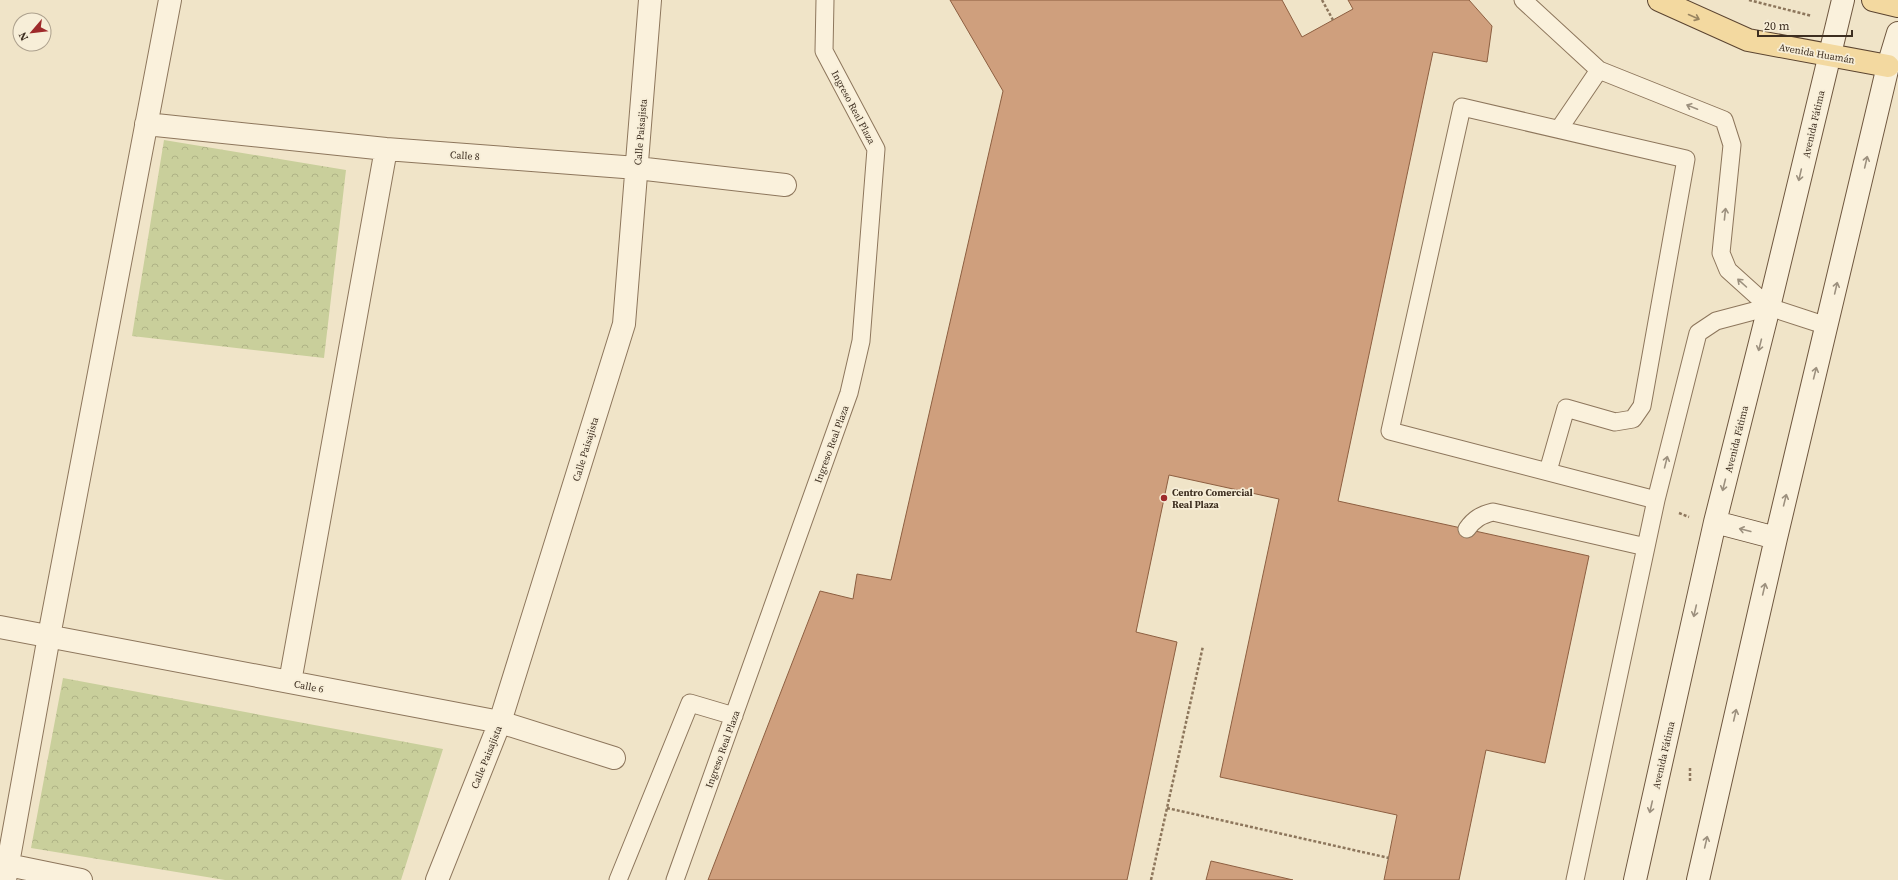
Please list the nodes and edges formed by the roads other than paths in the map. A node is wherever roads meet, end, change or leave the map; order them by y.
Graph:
1 (170, 0) edge
2 (650, 0) edge
3 (824, 0) edge
4 (1523, 0) edge
5 (1659, 0) edge
6 (1843, 0) edge
7 (1873, 0) edge
8 (1898, 6) edge
9 (1898, 33) edge
10 (1829, 56) junction
11 (1888, 66) junction
12 (1599, 70) junction
13 (146, 124) junction
14 (1559, 129) junction
15 (386, 149) junction
16 (637, 168) junction
17 (785, 185) dead end
18 (1769, 307) junction
19 (1827, 326) junction
20 (1548, 471) junction
21 (1656, 500) junction
22 (1715, 522) junction
23 (1467, 529) dead end
24 (1776, 538) junction
25 (1646, 547) junction
26 (0, 627) edge
27 (49, 636) junction
28 (290, 682) junction
29 (734, 716) junction
30 (500, 722) junction
31 (614, 758) dead end
32 (7, 873) edge
33 (81, 880) edge
34 (437, 880) edge
35 (618, 880) edge
36 (675, 880) edge
37 (1575, 880) edge
38 (1635, 880) edge
39 (1698, 880) edge

1 - 13 street
2 - 16 street, Calle Paisajista
3 - 29 lane, Ingreso Real Plaza
4 - 12 lane
5 -> 10 main road, Avenida Huamán
6 - 10 street, Avenida Fátima
7 - 8 main road
9 - 11 street
10 - 11 main road, Avenida Huamán
10 -> 18 street, Avenida Fátima
19 -> 11 street
12 - 14 lane
18 -> 12 lane
13 - 15 street, Calle 8
13 - 27 street
14 - 20 lane
14 - 20 lane
15 - 16 street, Calle 8
15 - 28 street
16 - 17 street, Calle 8
16 - 30 street, Calle Paisajista
18 - 19 lane
21 -> 18 lane
18 -> 22 street, Avenida Fátima
24 -> 19 street
20 - 21 lane
21 - 25 lane
24 -> 22 street
22 -> 38 street, Avenida Fátima
23 - 25 lane
39 -> 24 street
25 - 37 lane
26 - 27 street, Calle 6
27 - 28 street, Calle 6
27 - 32 street
28 - 30 street, Calle 6
29 - 35 lane
29 - 36 lane, Ingreso Real Plaza
30 - 31 street, Calle 6
30 - 34 street, Calle Paisajista
32 - 33 street

